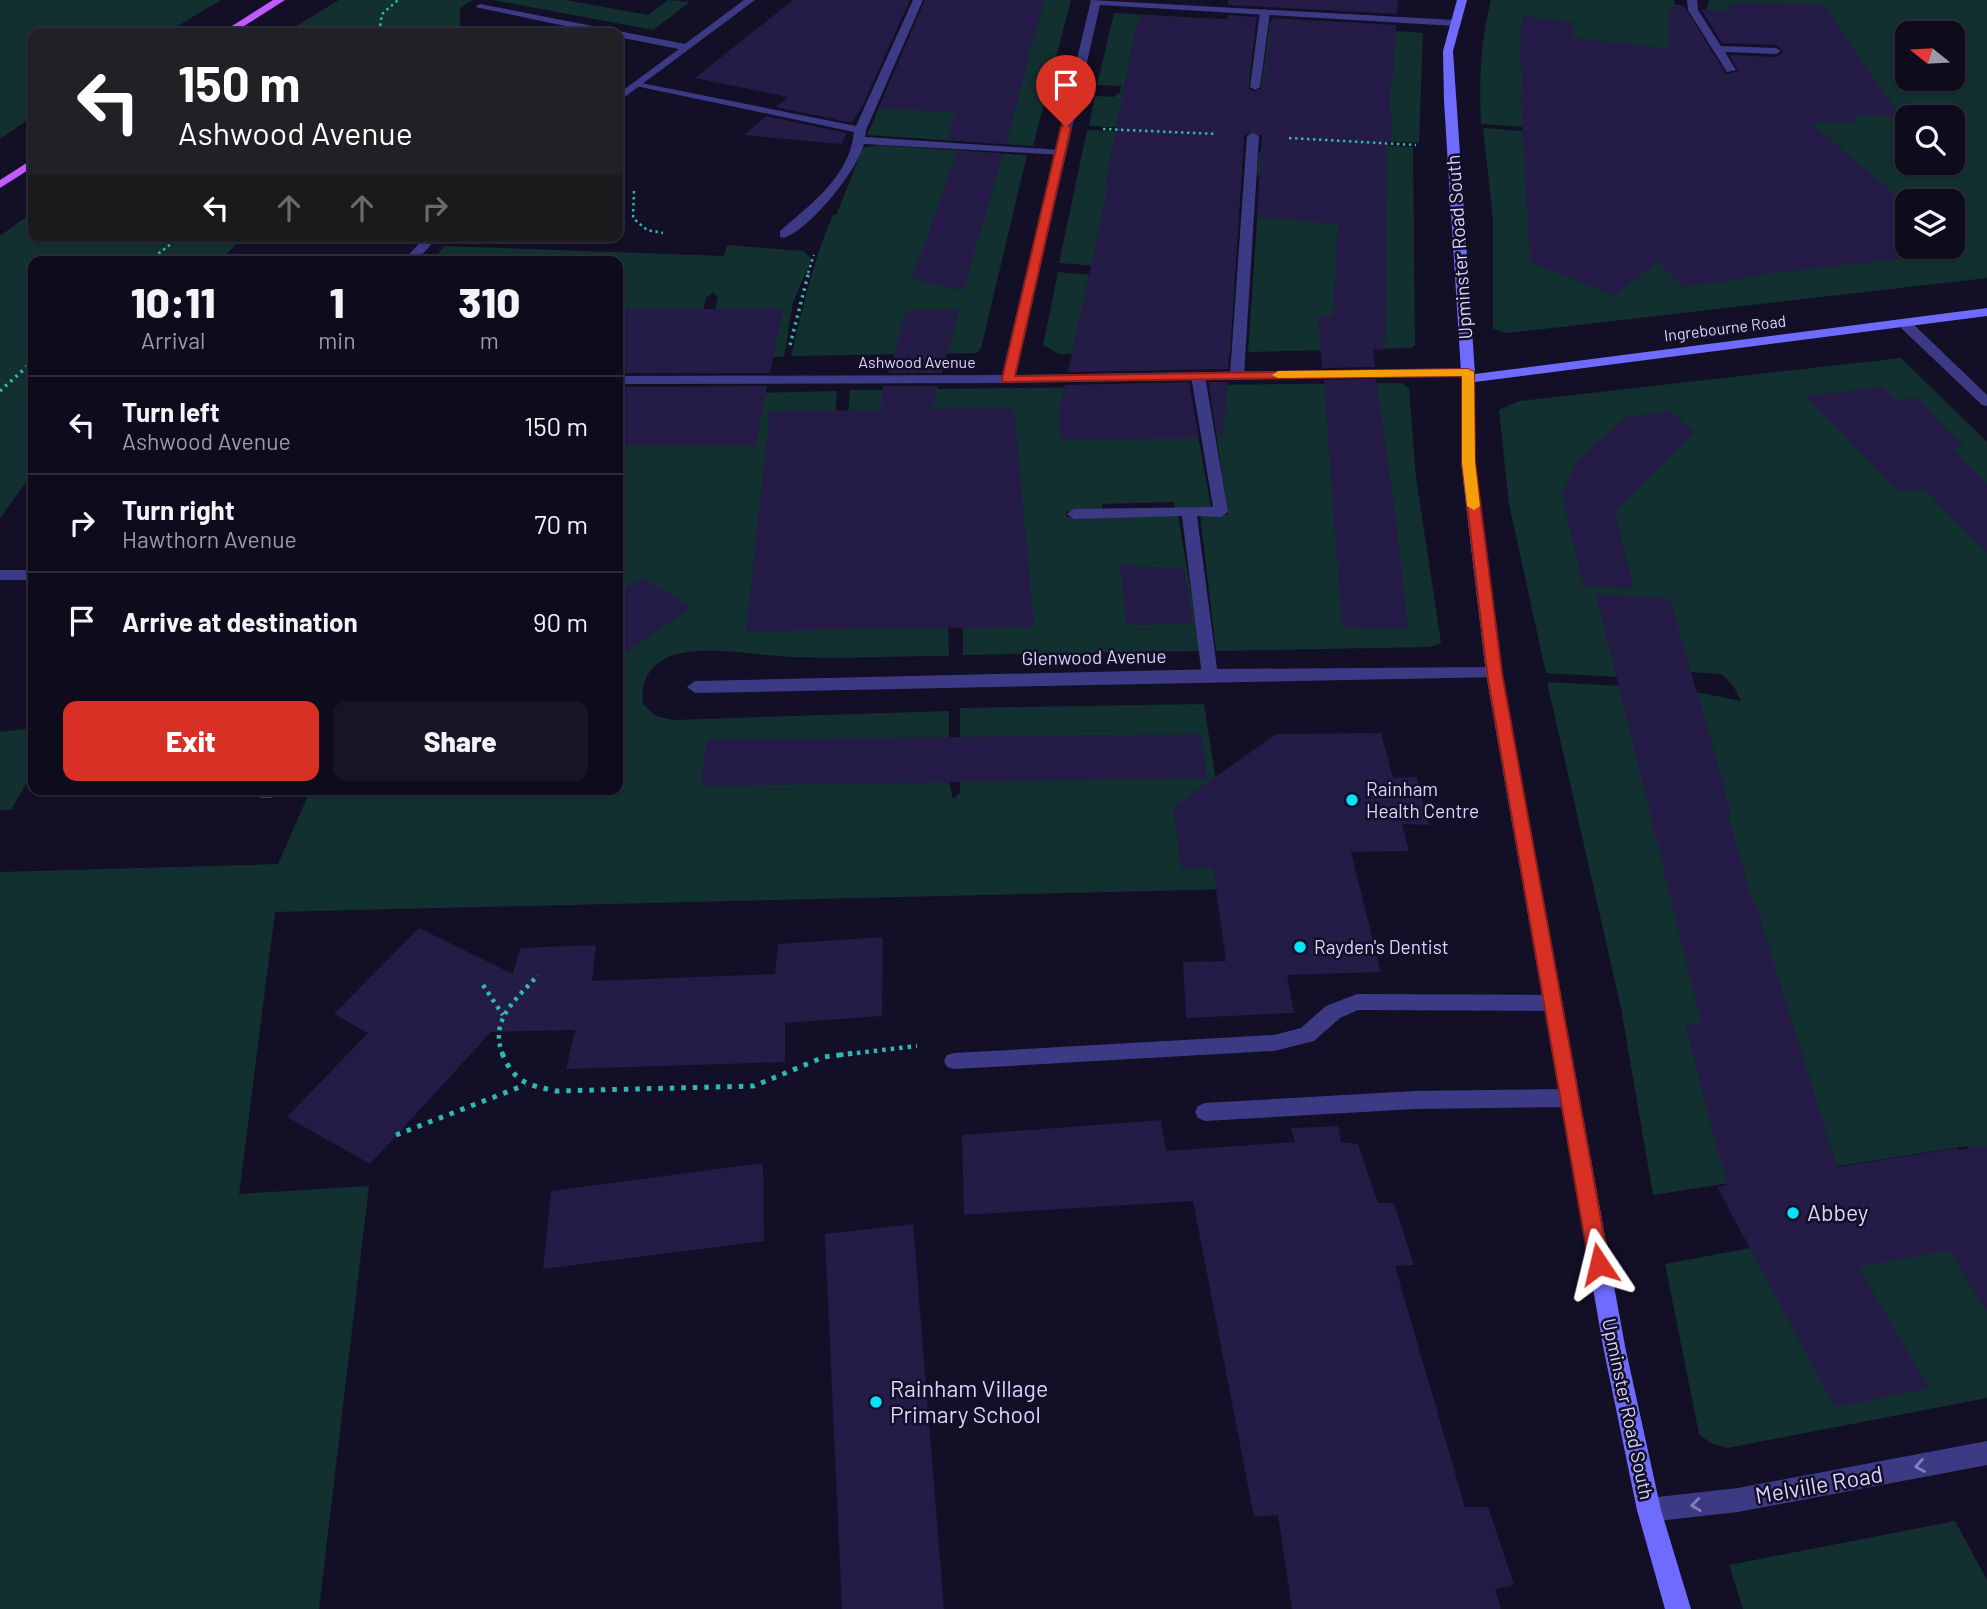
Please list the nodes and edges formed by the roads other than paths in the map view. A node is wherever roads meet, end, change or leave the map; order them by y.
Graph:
1 (280, 0) edge
2 (750, 0) edge
3 (918, 0) edge
4 (1462, 0) edge
5 (1692, 0) edge
6 (1095, 1) edge
7 (480, 7) dead end
8 (1265, 12) junction
9 (1455, 23) junction
10 (234, 28) edge
11 (585, 28) edge
12 (623, 35) edge
13 (687, 47) junction
14 (1718, 49) junction
15 (1776, 51) dead end
16 (1731, 70) dead end
17 (636, 85) junction
18 (1255, 87) dead end
19 (623, 95) edge
20 (861, 135) junction
21 (1254, 136) dead end
22 (1060, 153) junction
23 (28, 165) edge
24 (0, 185) edge
25 (784, 233) dead end
26 (427, 242) edge
27 (414, 256) edge
28 (1987, 313) edge
29 (1904, 323) junction
30 (1237, 375) junction
31 (1468, 375) junction
32 (1198, 376) junction
33 (1008, 379) junction
34 (623, 380) edge
35 (1987, 402) edge
36 (1189, 511) junction
37 (1074, 514) dead end
38 (0, 575) edge
39 (28, 575) edge
40 (1494, 673) junction
41 (1210, 676) junction
42 (695, 687) dead end
43 (1553, 1003) junction
44 (954, 1061) road end
45 (1569, 1098) junction
46 (1205, 1112) dead end
47 (1987, 1453) edge
48 (1649, 1510) junction
49 (1678, 1609) edge

1 - 10 main road
2 - 13 street
3 - 20 street
4 - 9 street, Upminster Road South
5 - 14 street
6 - 8 street
6 - 22 street
7 - 11 street
8 - 9 street
8 - 18 street
9 - 31 street, Upminster Road South
12 - 13 street
13 - 17 street
14 - 15 street
14 - 16 street
17 - 19 street
17 - 20 street
20 - 22 street
20 - 25 street
21 - 30 street
22 - 33 street
23 - 24 main road
26 - 27 street
28 - 29 street, Ingrebourne Road
29 - 31 street, Ingrebourne Road
29 - 35 street
30 - 31 street, Ashwood Avenue
30 - 32 street, Ashwood Avenue
31 - 40 street, Upminster Road South
32 - 33 street, Ashwood Avenue
32 - 36 street
33 - 34 street, Ashwood Avenue
36 - 37 street
36 - 41 street
38 - 39 street
40 - 41 street, Glenwood Avenue
40 - 43 street, Upminster Road South
41 - 42 street, Glenwood Avenue
43 - 44 street
43 - 45 street, Upminster Road South
45 - 46 street
45 - 48 street, Upminster Road South
47 -> 48 street, Melville Road
48 - 49 street, Upminster Road South

